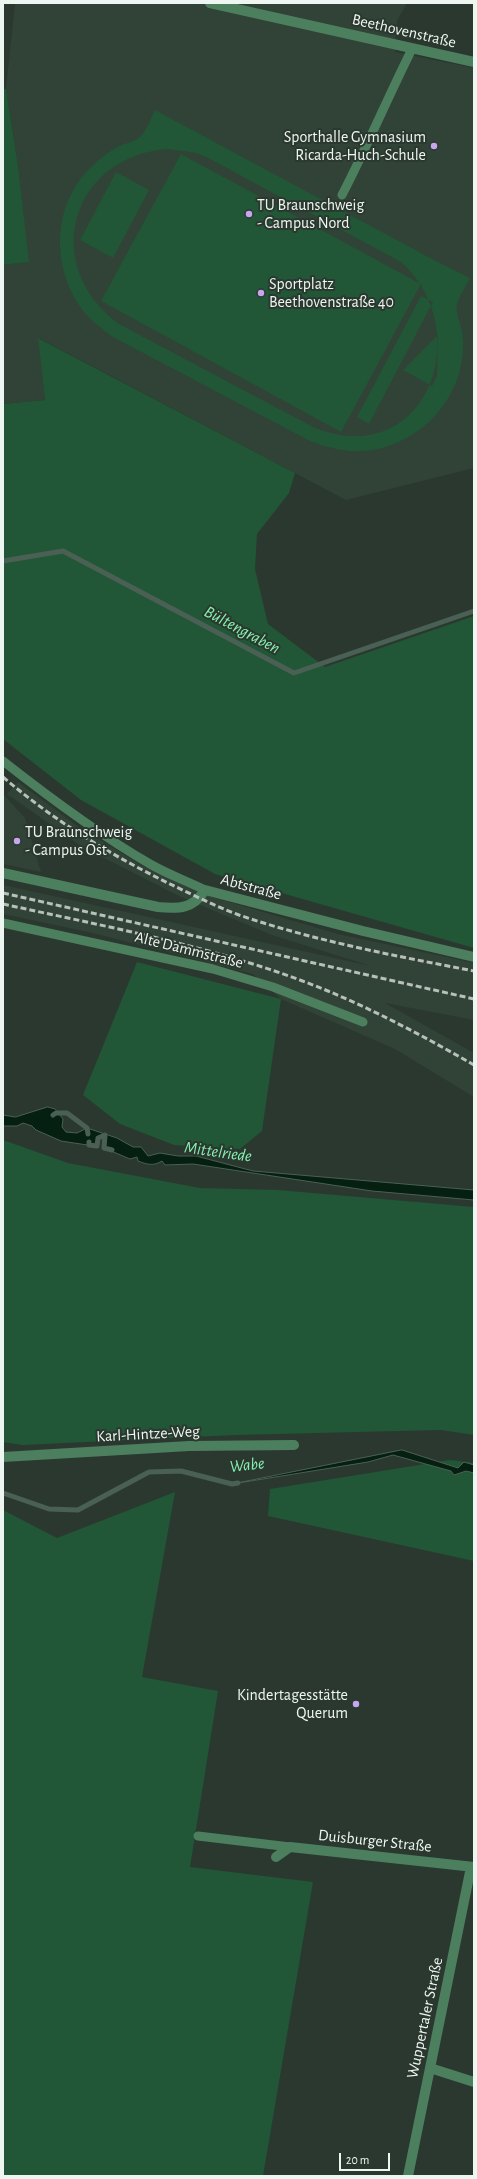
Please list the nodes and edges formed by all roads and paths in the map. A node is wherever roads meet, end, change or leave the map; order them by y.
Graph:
1 (210, 3) edge
2 (225, 4) edge
3 (412, 49) junction
4 (474, 62) edge
5 (342, 195) dead end
6 (3, 761) edge
7 (3, 873) edge
8 (205, 890) junction
9 (3, 923) edge
10 (474, 957) edge
11 (363, 1022) dead end
12 (294, 1445) dead end
13 (3, 1457) edge
14 (198, 1836) dead end
15 (290, 1847) junction
16 (276, 1856) dead end
17 (473, 1867) edge
18 (430, 2068) junction
19 (474, 2082) edge
20 (408, 2176) edge

1 - 2 street, Beethovenstraße
2 - 3 street, Beethovenstraße
3 - 4 street, Beethovenstraße
3 - 5 lane
6 - 8 lane
7 - 8 street, Abtstraße
8 - 10 street, Abtstraße
9 - 11 lane, Alte Dammstraße
12 - 13 street, Karl-Hintze-Weg
14 - 15 lane
15 - 16 street
15 - 17 street, Duisburger Straße
17 - 18 street, Wuppertaler Straße
18 - 19 street
18 - 20 street, Wuppertaler Straße

